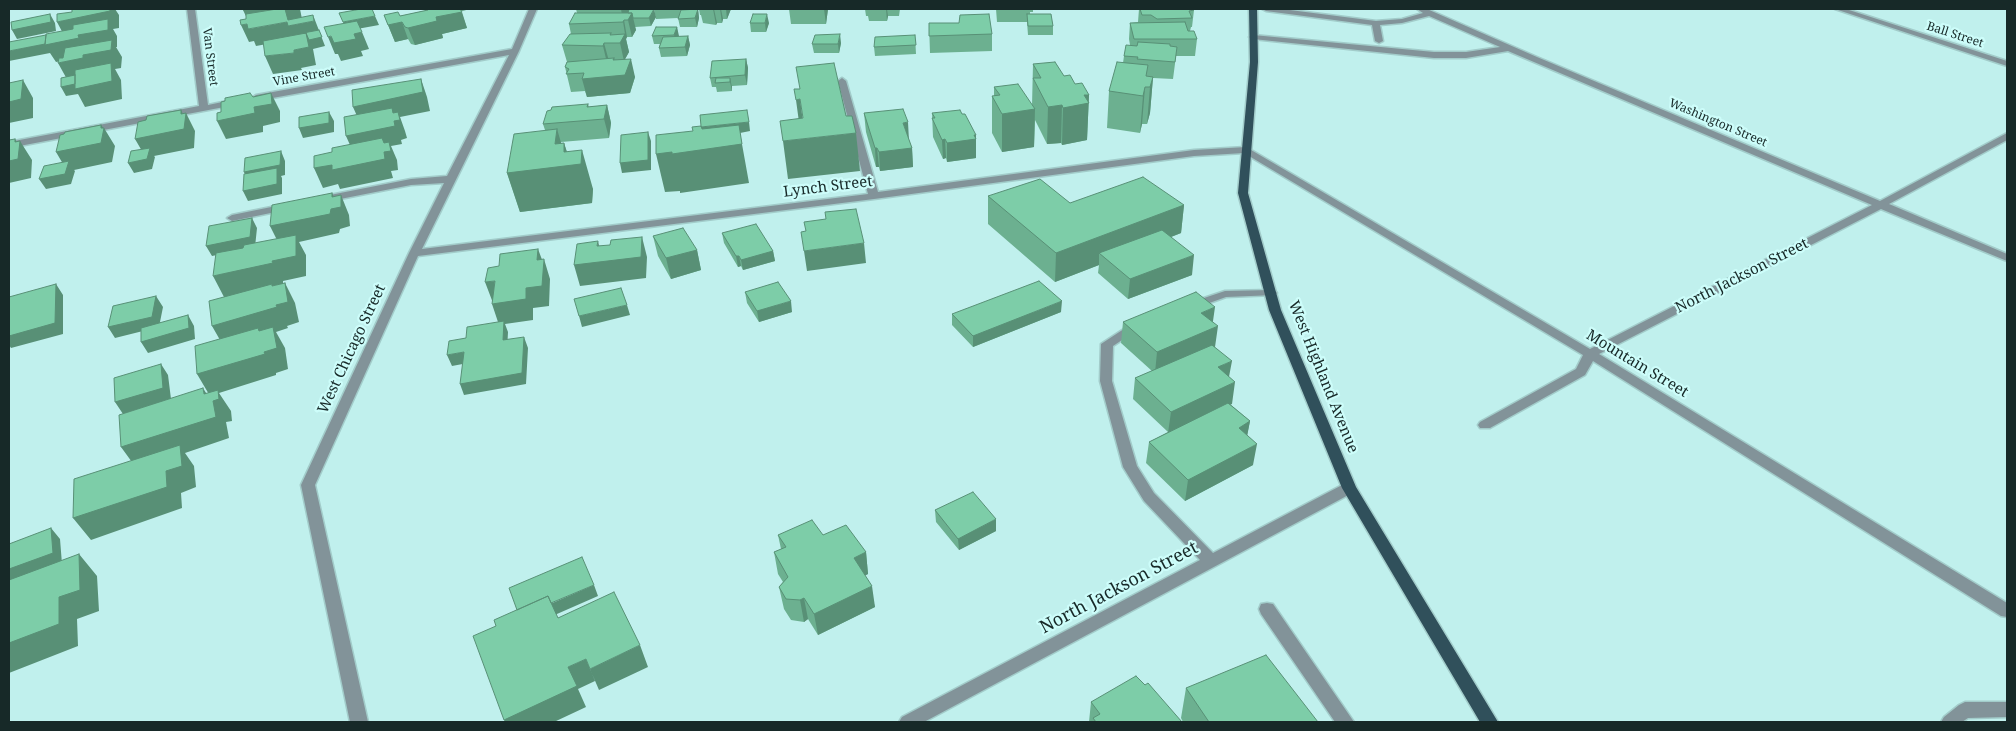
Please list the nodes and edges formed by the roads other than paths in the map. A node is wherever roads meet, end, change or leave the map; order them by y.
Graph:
1 (191, 9) edge
2 (533, 9) edge
3 (1253, 9) edge
4 (1266, 9) edge
5 (1839, 9) edge
6 (1425, 11) edge
7 (1376, 23) junction
8 (1253, 37) junction
9 (1379, 41) dead end
10 (1509, 48) junction
11 (515, 51) junction
12 (2007, 64) edge
13 (842, 81) dead end
14 (204, 108) junction
15 (2007, 136) edge
16 (9, 145) edge
17 (1246, 150) junction
18 (451, 179) junction
19 (874, 196) junction
20 (317, 201) edge
21 (298, 205) edge
22 (1880, 205) junction
23 (232, 218) dead end
24 (414, 253) junction
25 (2007, 258) edge
26 (1271, 293) junction
27 (1182, 309) edge
28 (1146, 321) edge
29 (1590, 354) junction
30 (1485, 425) dead end
31 (1349, 488) junction
32 (1211, 562) junction
33 (1266, 609) dead end
34 (2007, 611) edge
35 (2007, 710) edge
36 (359, 722) edge
37 (908, 722) edge
38 (1345, 722) edge
39 (1489, 722) edge
40 (1950, 722) edge

1 - 14 street, Van Street
2 - 11 street, West Chicago Street
3 - 8 main road, West Highland Avenue
4 - 7 street
5 - 12 street, Ball Street
6 - 7 street
6 - 10 street, Washington Street
7 - 9 street
8 - 10 street
8 - 17 main road, West Highland Avenue
10 - 22 street, Washington Street
11 - 14 street, Vine Street
11 - 18 street, West Chicago Street
13 - 19 street
14 - 16 street, Vine Street
15 - 22 street, North Jackson Street
17 - 19 street, Lynch Street
17 - 26 main road, West Highland Avenue
17 - 29 street, Mountain Street
18 - 20 street
18 - 24 street, West Chicago Street
19 - 24 street, Lynch Street
21 - 23 street
22 - 25 street, Washington Street
22 - 29 street, North Jackson Street
24 - 36 street, West Chicago Street
26 - 27 street
26 - 31 main road, West Highland Avenue
28 - 32 street
29 - 30 street, North Jackson Street
29 - 34 street, Mountain Street
31 - 32 street, North Jackson Street
31 - 39 main road, West Highland Avenue
32 - 37 street, North Jackson Street
33 - 38 street
35 - 40 street

